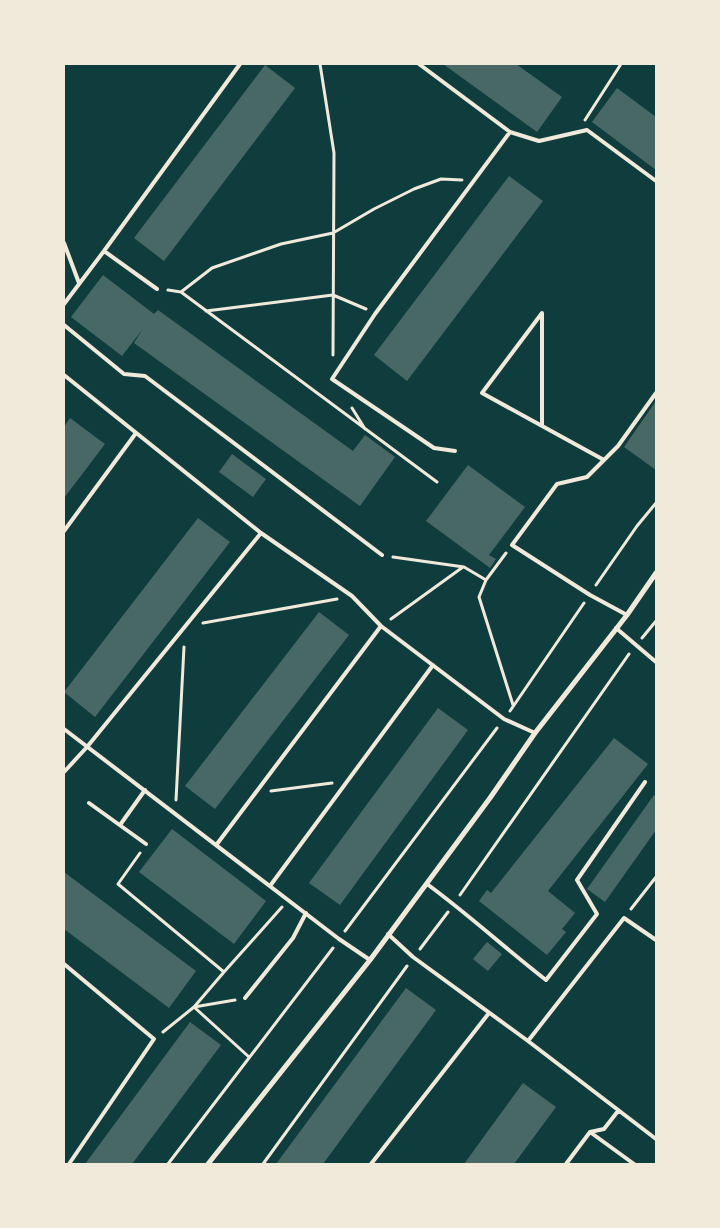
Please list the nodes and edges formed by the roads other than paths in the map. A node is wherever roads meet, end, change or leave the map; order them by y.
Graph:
1 (240, 64) edge
2 (419, 64) edge
3 (510, 132) junction
4 (656, 181) edge
5 (64, 243) edge
6 (104, 251) junction
7 (79, 283) junction
8 (157, 289) road end
9 (64, 304) edge
10 (64, 325) edge
11 (64, 375) edge
12 (656, 393) edge
13 (542, 425) junction
14 (136, 433) junction
15 (455, 451) dead end
16 (604, 460) junction
17 (64, 531) edge
18 (261, 532) junction
19 (382, 555) road end
20 (656, 573) edge
21 (627, 615) junction
22 (381, 626) junction
23 (616, 628) junction
24 (656, 662) edge
25 (433, 665) junction
26 (64, 729) edge
27 (535, 733) junction
28 (87, 747) junction
29 (64, 772) edge
30 (645, 782) dead end
31 (145, 790) junction
32 (89, 803) dead end
33 (120, 825) junction
34 (146, 844) road end
35 (217, 844) junction
36 (427, 884) junction
37 (270, 886) junction
38 (306, 913) junction
39 (388, 934) junction
40 (656, 940) edge
41 (370, 960) junction
42 (64, 964) edge
43 (245, 998) road end
44 (489, 1012) junction
45 (528, 1041) junction
46 (618, 1111) junction
47 (590, 1132) junction
48 (656, 1140) edge
49 (69, 1164) edge
50 (208, 1164) edge
51 (371, 1164) edge
52 (566, 1164) edge
53 (634, 1164) edge

1 - 6 lane
2 - 3 lane
3 - 4 lane
3 - 15 lane
5 - 7 lane
6 - 7 lane
6 - 8 lane
7 - 9 lane
10 - 19 lane
11 - 14 lane
12 - 16 lane
13 - 13 lane
13 - 16 lane
14 - 17 lane
14 - 18 lane
16 - 21 lane
18 - 22 lane
18 - 28 lane
20 - 21 street
21 - 23 street
22 - 25 lane
22 - 35 lane
23 - 24 lane
23 - 27 street
25 - 27 lane
25 - 37 lane
26 - 28 lane
27 - 36 street
28 - 29 lane
28 - 31 lane
30 - 36 lane
31 - 33 lane
31 - 35 lane
32 - 33 lane
33 - 34 lane
35 - 37 lane
36 - 39 street
37 - 38 lane
38 - 41 lane
38 - 43 lane
39 - 41 street
39 - 44 lane
40 - 45 lane
41 - 50 street
42 - 49 lane
44 - 45 lane
44 - 51 lane
45 - 46 lane
46 - 47 lane
46 - 48 lane
47 - 52 lane
47 - 53 lane

